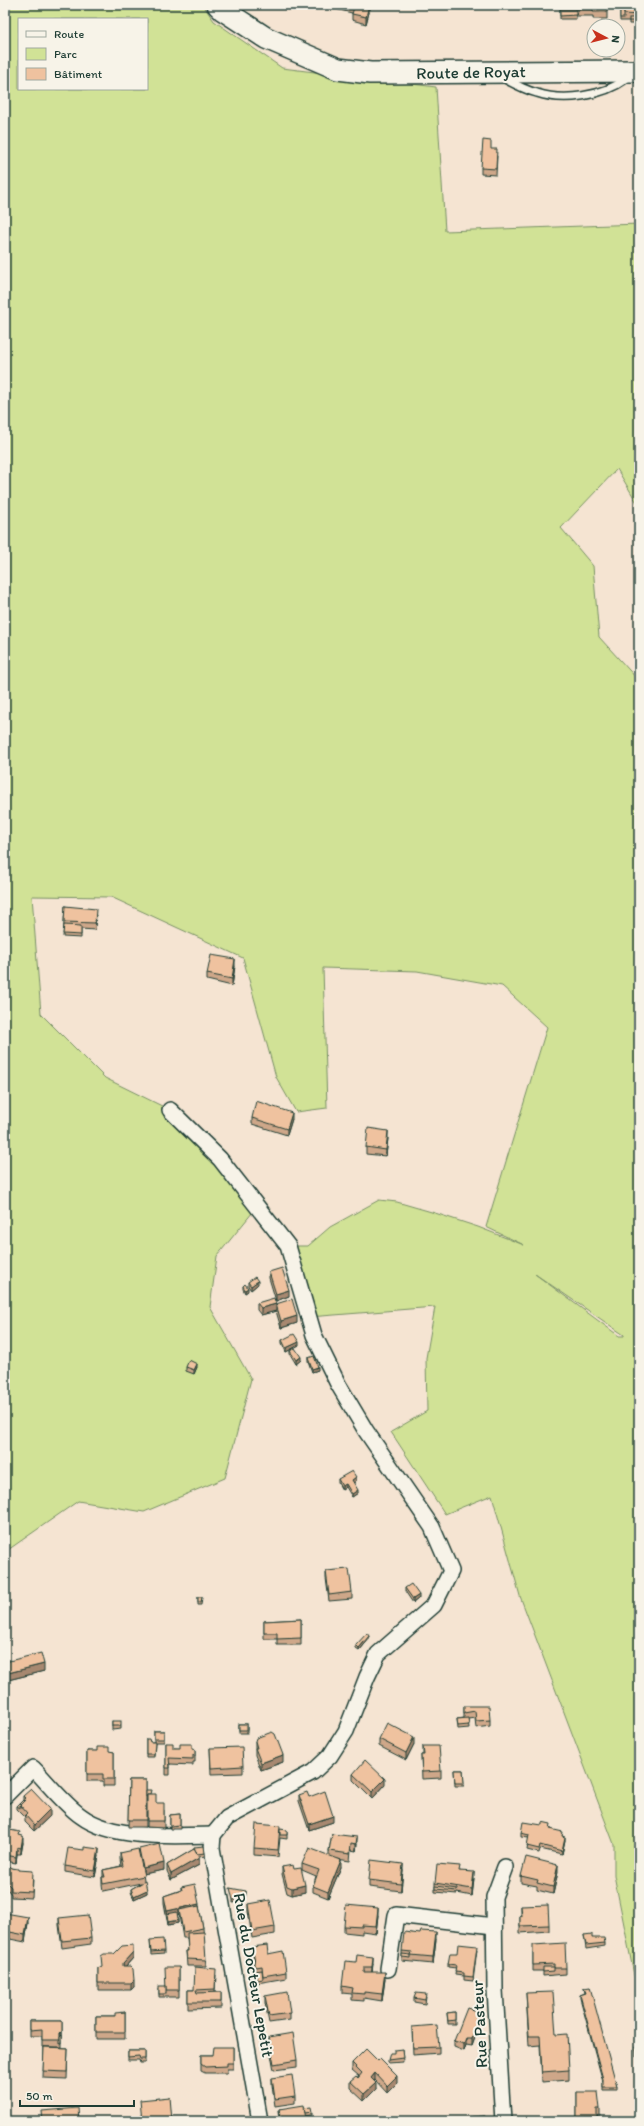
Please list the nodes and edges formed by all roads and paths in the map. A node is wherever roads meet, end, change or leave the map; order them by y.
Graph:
1 (218, 5) edge
2 (306, 54) junction
3 (635, 67) edge
4 (170, 1110) dead end
5 (5, 1796) edge
6 (213, 1835) junction
7 (505, 1867) dead end
8 (494, 1926) junction
9 (388, 1969) dead end
10 (260, 2121) edge
11 (503, 2121) edge

1 - 2 main road, Route de Royat
2 - 3 main road, Route de Royat
2 - 3 main road, Route de Royat
4 - 6 street
5 - 6 street
6 - 10 street, Rue du Docteur Lepetit
7 - 8 street, Rue Pasteur
8 - 9 street
8 - 11 street, Rue Pasteur

